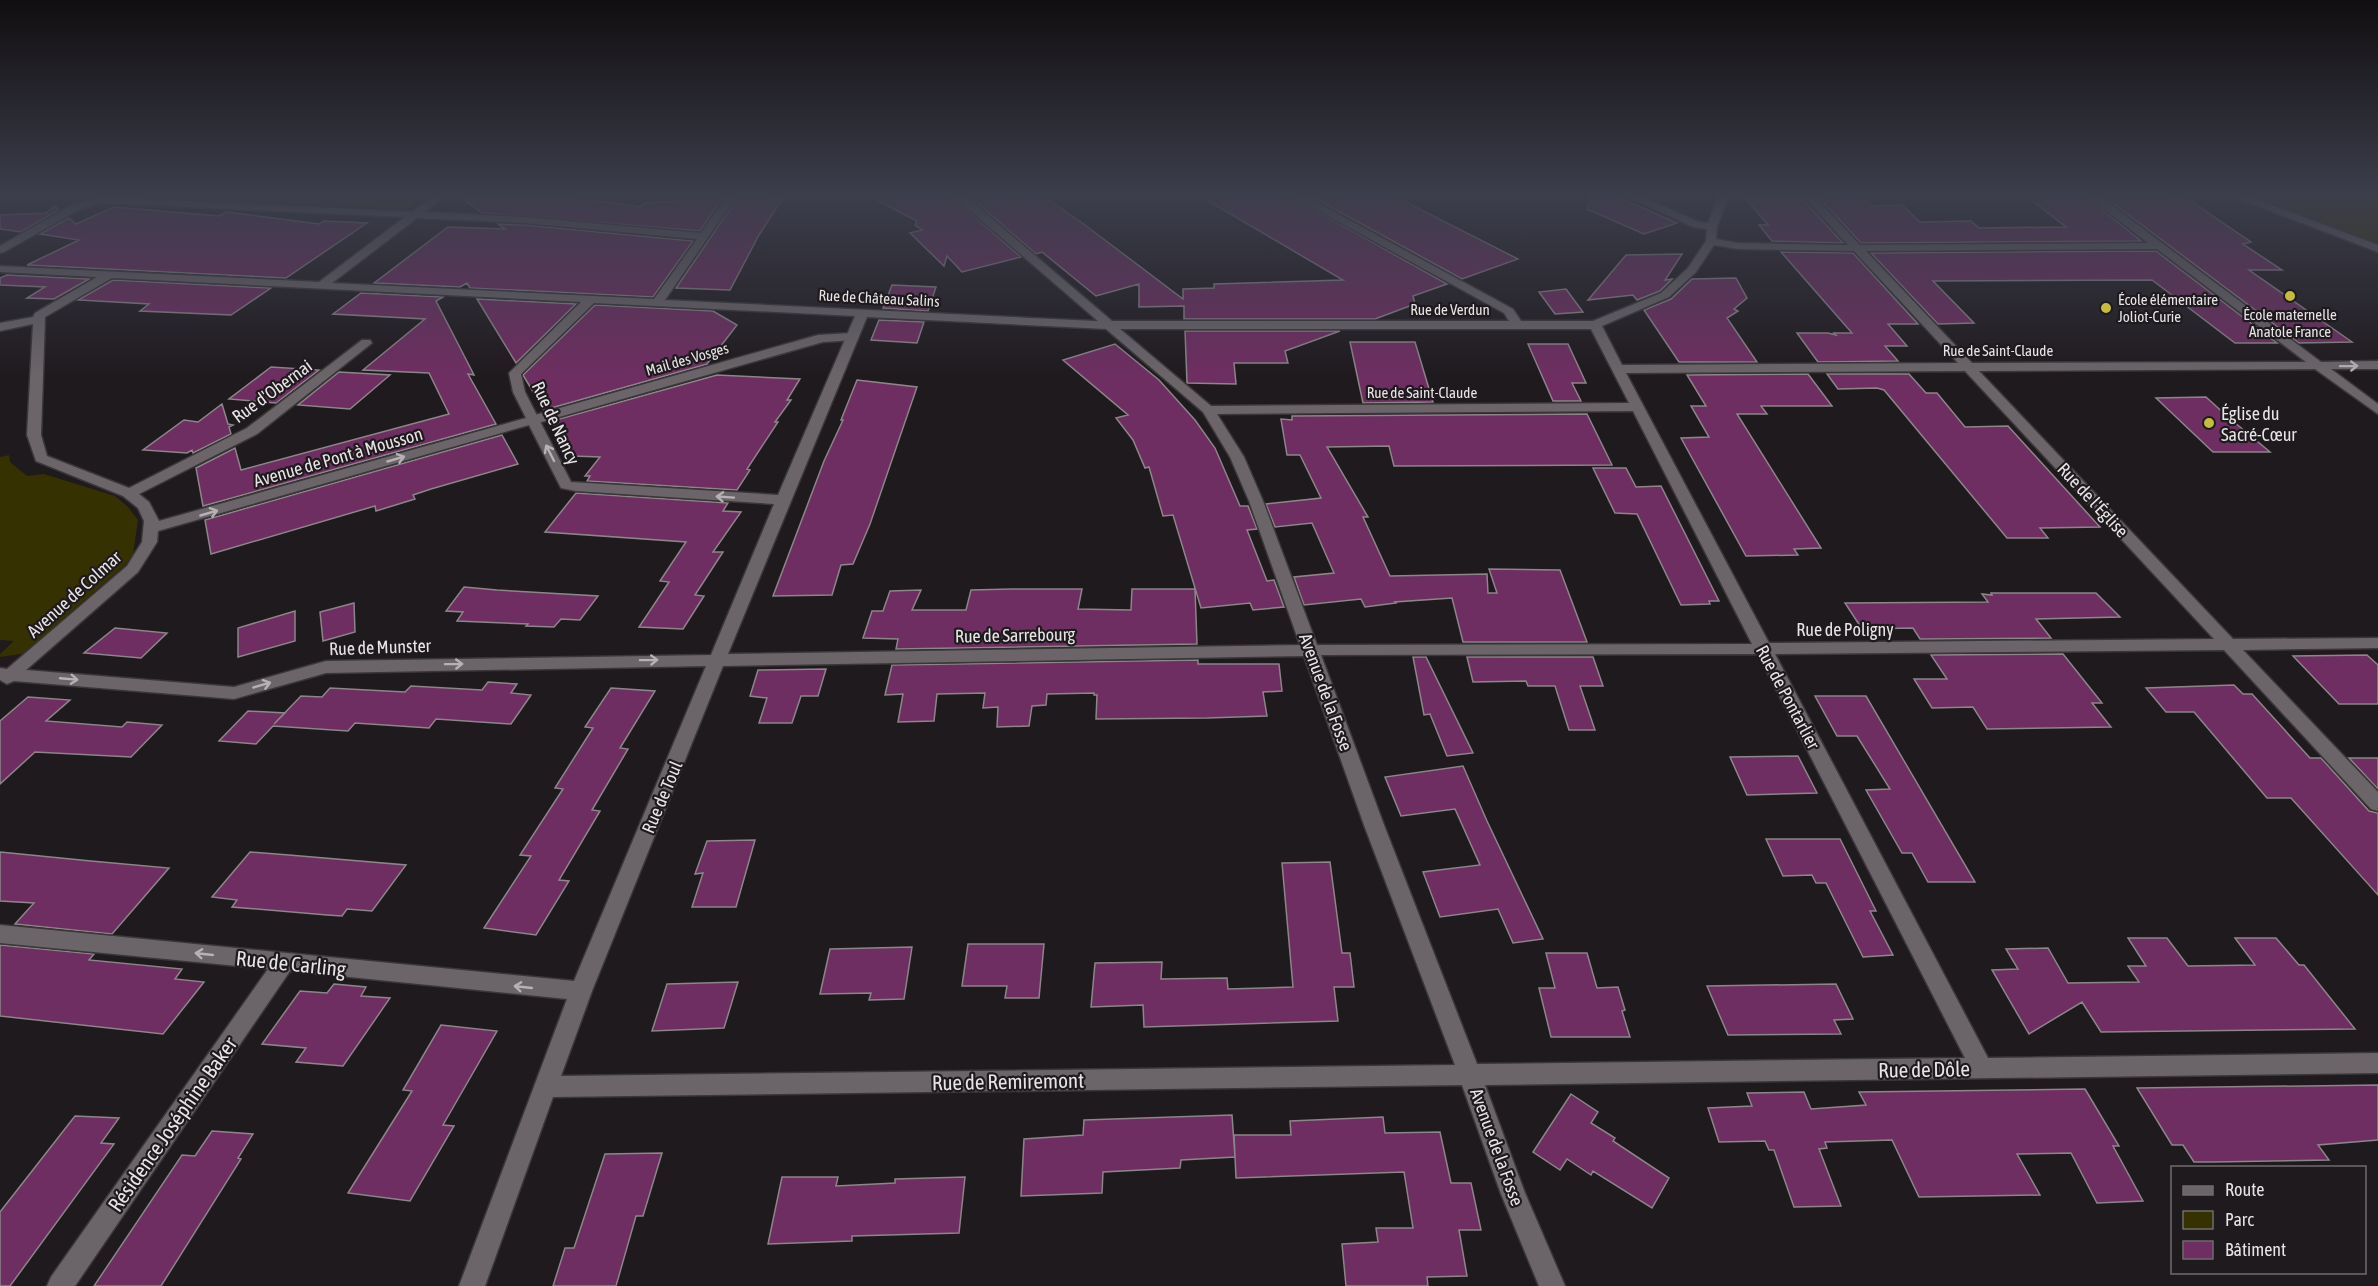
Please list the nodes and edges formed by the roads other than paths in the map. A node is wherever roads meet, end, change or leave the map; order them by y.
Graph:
1 (362, 255) edge
2 (690, 255) edge
3 (1028, 255) edge
4 (1406, 255) edge
5 (1702, 255) edge
6 (1864, 255) edge
7 (2170, 255) edge
8 (0, 269) edge
9 (112, 273) junction
10 (322, 285) junction
11 (591, 299) junction
12 (658, 302) junction
13 (863, 312) junction
14 (39, 320) junction
15 (1516, 324) junction
16 (1110, 325) junction
17 (1595, 325) junction
18 (0, 327) edge
19 (851, 337) junction
20 (366, 343) dead end
21 (2378, 365) edge
22 (2320, 366) junction
23 (1968, 367) junction
24 (1617, 369) junction
25 (1637, 407) junction
26 (1208, 410) junction
27 (2378, 410) edge
28 (533, 420) junction
29 (130, 493) junction
30 (783, 500) junction
31 (152, 528) junction
32 (2378, 643) edge
33 (2229, 645) junction
34 (1762, 649) junction
35 (1312, 650) junction
36 (719, 659) junction
37 (3, 678) edge
38 (2378, 804) edge
39 (0, 934) edge
40 (284, 963) junction
41 (581, 991) junction
42 (2378, 1063) edge
43 (1982, 1068) junction
44 (1470, 1075) junction
45 (546, 1087) junction
46 (60, 1286) edge
47 (472, 1286) edge
48 (1552, 1286) edge

1 - 10 street
2 - 12 street
3 - 16 street, Avenue de la Fosse
4 - 15 street
5 - 17 street, Rue de Verdun
6 - 23 street, Rue de l'Église
7 - 22 street
8 - 9 street, Rue de Château Salins
9 - 10 street, Rue de Château Salins
9 - 14 street
10 - 11 street, Rue de Château Salins
11 - 12 street, Rue de Château Salins
11 - 28 street, Rue de Nancy
12 - 13 street, Rue de Château Salins
13 - 16 street, Rue de Château Salins
13 - 19 street, Rue de Toul
14 - 18 street
14 - 29 street
15 - 16 street, Rue de Verdun
15 - 17 street, Rue de Verdun
16 - 26 street, Avenue de la Fosse
17 - 24 street, Rue de Pontarlier
19 - 28 street, Mail des Vosges
19 - 30 street, Rue de Toul
20 - 29 street, Rue d'Obernai
22 -> 21 street, Rue de Saint-Claude
22 - 23 street, Rue de Saint-Claude
22 - 27 street
23 - 24 street, Rue de Saint-Claude
23 - 33 street, Rue de l'Église
24 - 25 street, Rue de Pontarlier
25 - 26 street, Rue de Saint-Claude
25 - 34 street, Rue de Pontarlier
26 - 35 street, Avenue de la Fosse
30 -> 28 street, Rue de Nancy
31 -> 28 street, Avenue de Pont à Mousson
29 - 31 street
30 - 36 street, Rue de Toul
31 - 37 street, Avenue de Colmar
32 - 33 street, Rue de Poligny
33 - 34 street, Rue de Poligny
33 - 38 street, Rue de l'Église
34 - 35 street, Rue de Poligny
34 - 43 street, Rue de Pontarlier
35 - 36 street, Rue de Sarrebourg
35 - 44 street, Avenue de la Fosse
37 -> 36 street, Rue de Munster
36 - 41 street, Rue de Toul
40 -> 39 street, Rue de Carling
41 -> 40 street, Rue de Carling
40 - 46 street, Résidence Joséphine Baker
41 - 45 street, Rue de Toul
42 - 43 street, Rue de Dôle
43 - 44 street, Rue de Dôle
44 - 45 street, Rue de Remiremont
44 - 48 street, Avenue de la Fosse
45 - 47 street, Rue de Toul

